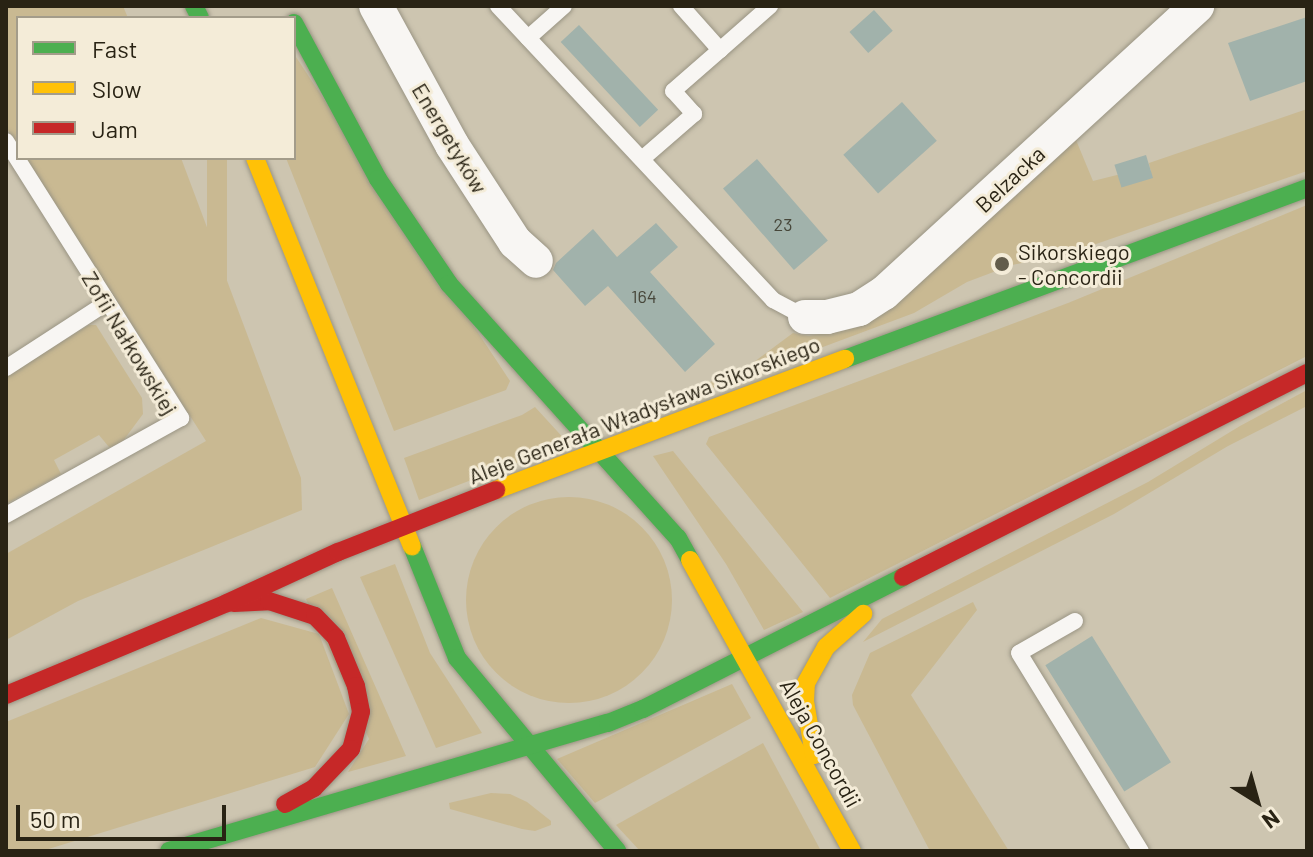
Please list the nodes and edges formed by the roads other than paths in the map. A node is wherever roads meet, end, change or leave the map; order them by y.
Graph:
1 (376, 6) edge
2 (498, 6) edge
3 (564, 6) edge
4 (681, 6) edge
5 (770, 6) edge
6 (1197, 6) edge
7 (296, 26) edge
8 (528, 38) junction
9 (720, 50) junction
10 (642, 159) junction
11 (18, 160) edge
12 (256, 160) edge
13 (1307, 188) edge
14 (536, 261) dead end
15 (106, 303) junction
16 (805, 317) joint
17 (6, 368) edge
18 (1307, 373) edge
19 (597, 451) junction
20 (6, 515) edge
21 (404, 527) junction
22 (908, 577) junction
23 (227, 603) junction
24 (1075, 621) dead end
25 (747, 658) junction
26 (6, 695) edge
27 (527, 745) junction
28 (820, 789) junction
29 (241, 829) junction
30 (169, 851) edge
31 (617, 851) edge
32 (852, 851) edge
33 (1141, 851) edge

1 - 14 street, Energetyków
2 - 8 lane
3 - 8 lane
4 - 9 lane
5 - 9 lane
6 - 16 street, Belzacka
7 - 19 main road, Aleja Concordii
8 - 10 lane
9 - 10 lane
10 - 16 lane
11 - 15 lane, Zofii Nałkowskiej
12 - 21 main road
13 - 19 main road, Aleje Generała Władysława Sikorskiego
15 - 17 lane
15 - 20 lane, Zofii Nałkowskiej
18 - 22 main road
19 - 21 main road, Aleje Generała Władysława Sikorskiego
19 - 25 main road, Aleja Concordii
21 - 23 main road, Aleje Generała Władysława Sikorskiego
21 - 27 main road
22 - 25 main road
22 - 28 main road
23 - 26 main road, Aleje Generała Władysława Sikorskiego
23 - 29 main road
24 - 33 lane
25 - 27 main road
25 - 28 main road, Aleja Concordii
27 - 29 main road
27 - 31 main road
28 - 32 main road, Aleja Concordii
29 - 30 main road

